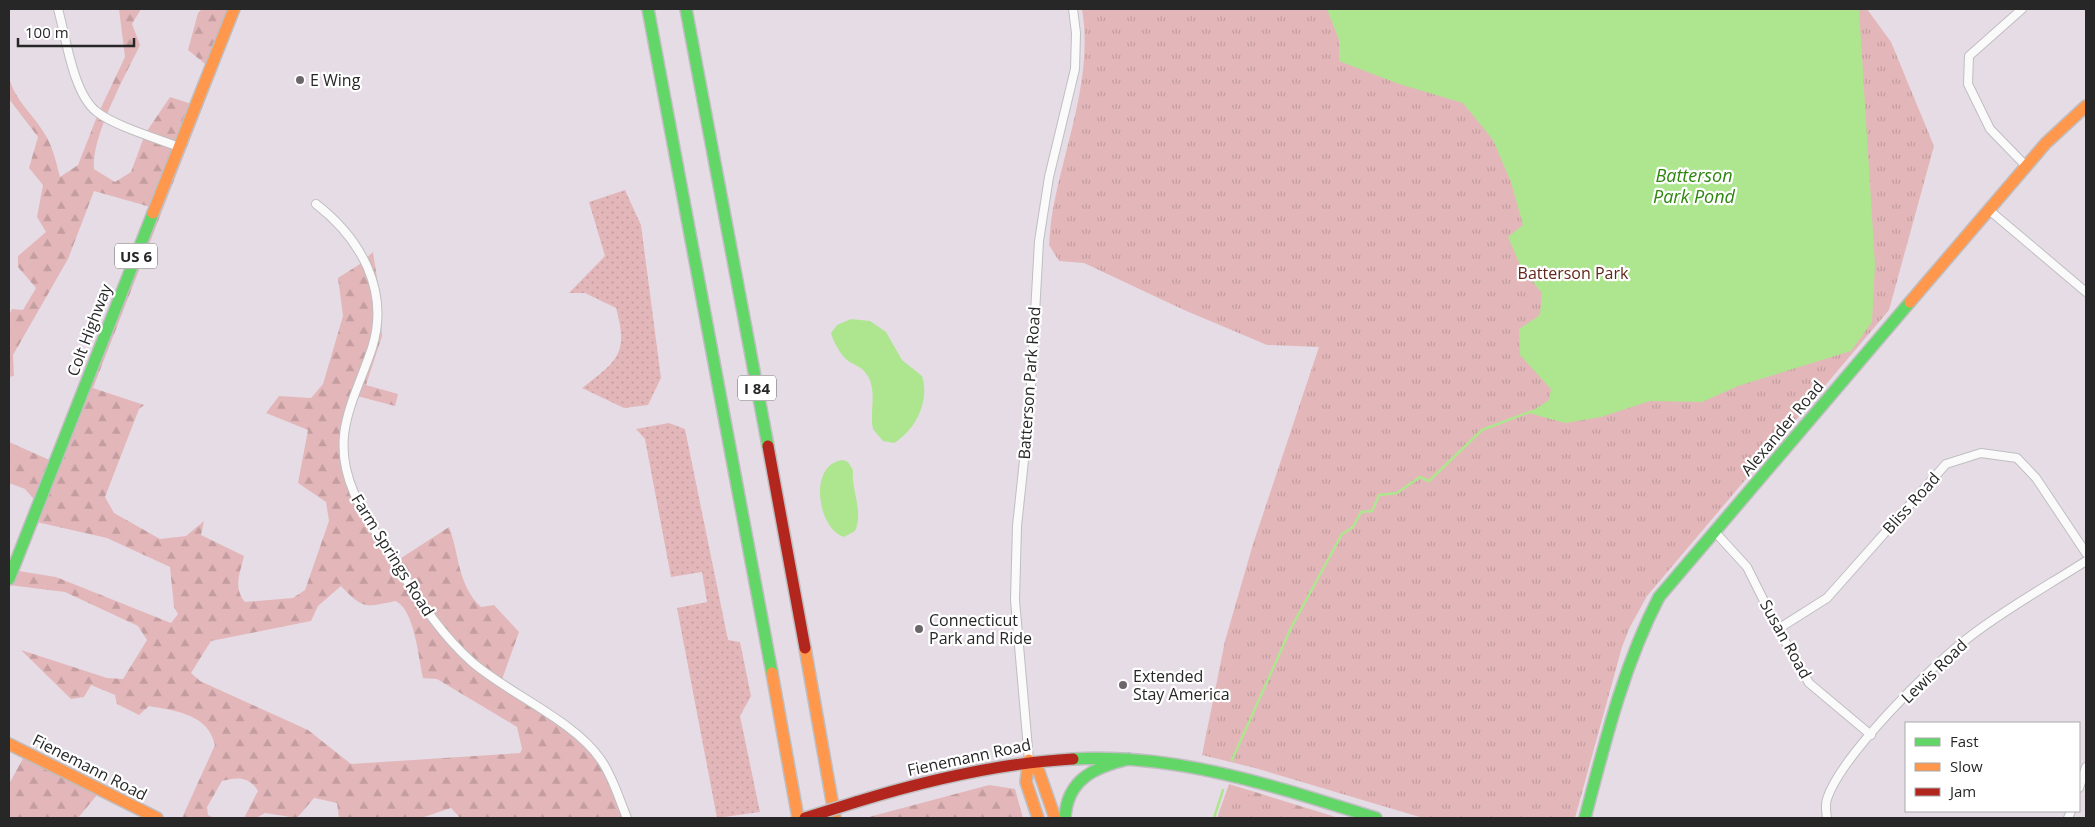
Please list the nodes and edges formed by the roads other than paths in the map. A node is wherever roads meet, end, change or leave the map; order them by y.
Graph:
1 (58, 9) edge
2 (234, 9) edge
3 (648, 9) edge
4 (686, 9) edge
5 (1073, 9) edge
6 (2008, 9) edge
7 (2022, 9) edge
8 (2014, 16) junction
9 (2086, 106) edge
10 (179, 147) junction
11 (2026, 166) junction
12 (316, 204) dead end
13 (1989, 210) junction
14 (2086, 292) edge
15 (1715, 532) junction
16 (2086, 553) edge
17 (2086, 561) edge
18 (9, 579) edge
19 (1778, 629) junction
20 (1870, 735) junction
21 (9, 744) edge
22 (1129, 759) junction
23 (1029, 760) junction
24 (2086, 767) edge
25 (826, 768) junction
26 (2080, 785) edge
27 (157, 818) edge
28 (627, 818) edge
29 (798, 818) edge
30 (805, 818) edge
31 (835, 818) edge
32 (842, 818) edge
33 (1038, 818) edge
34 (1054, 818) edge
35 (1065, 818) edge
36 (1376, 818) edge
37 (1584, 818) edge
38 (1826, 818) edge

1 - 10 street
2 - 10 main road, Colt Highway / US 6
3 - 29 main road, I 84
4 - 25 main road, I 84
5 - 23 street, Batterson Park Road
6 - 8 street
7 - 8 street
8 - 11 street
9 - 11 main road, Alexander Road
10 - 18 main road, Colt Highway / US 6
11 - 13 main road, Alexander Road
12 - 28 street, Farm Springs Road
13 - 14 street
13 - 15 main road, Alexander Road
15 - 19 street, Susan Road
15 - 37 main road, Alexander Road
16 - 19 street, Bliss Road
17 - 20 street, Lewis Road
19 - 20 street, Susan Road
20 - 38 street, Lewis Road
21 - 27 main road, Fienemann Road
22 - 23 main road, Fienemann Road
22 - 35 main road
22 - 36 main road, Fienemann Road
23 - 30 main road, Fienemann Road, bridge
23 - 33 main road
23 - 34 main road
24 - 26 street
25 - 31 main road, I 84
25 - 32 main road

